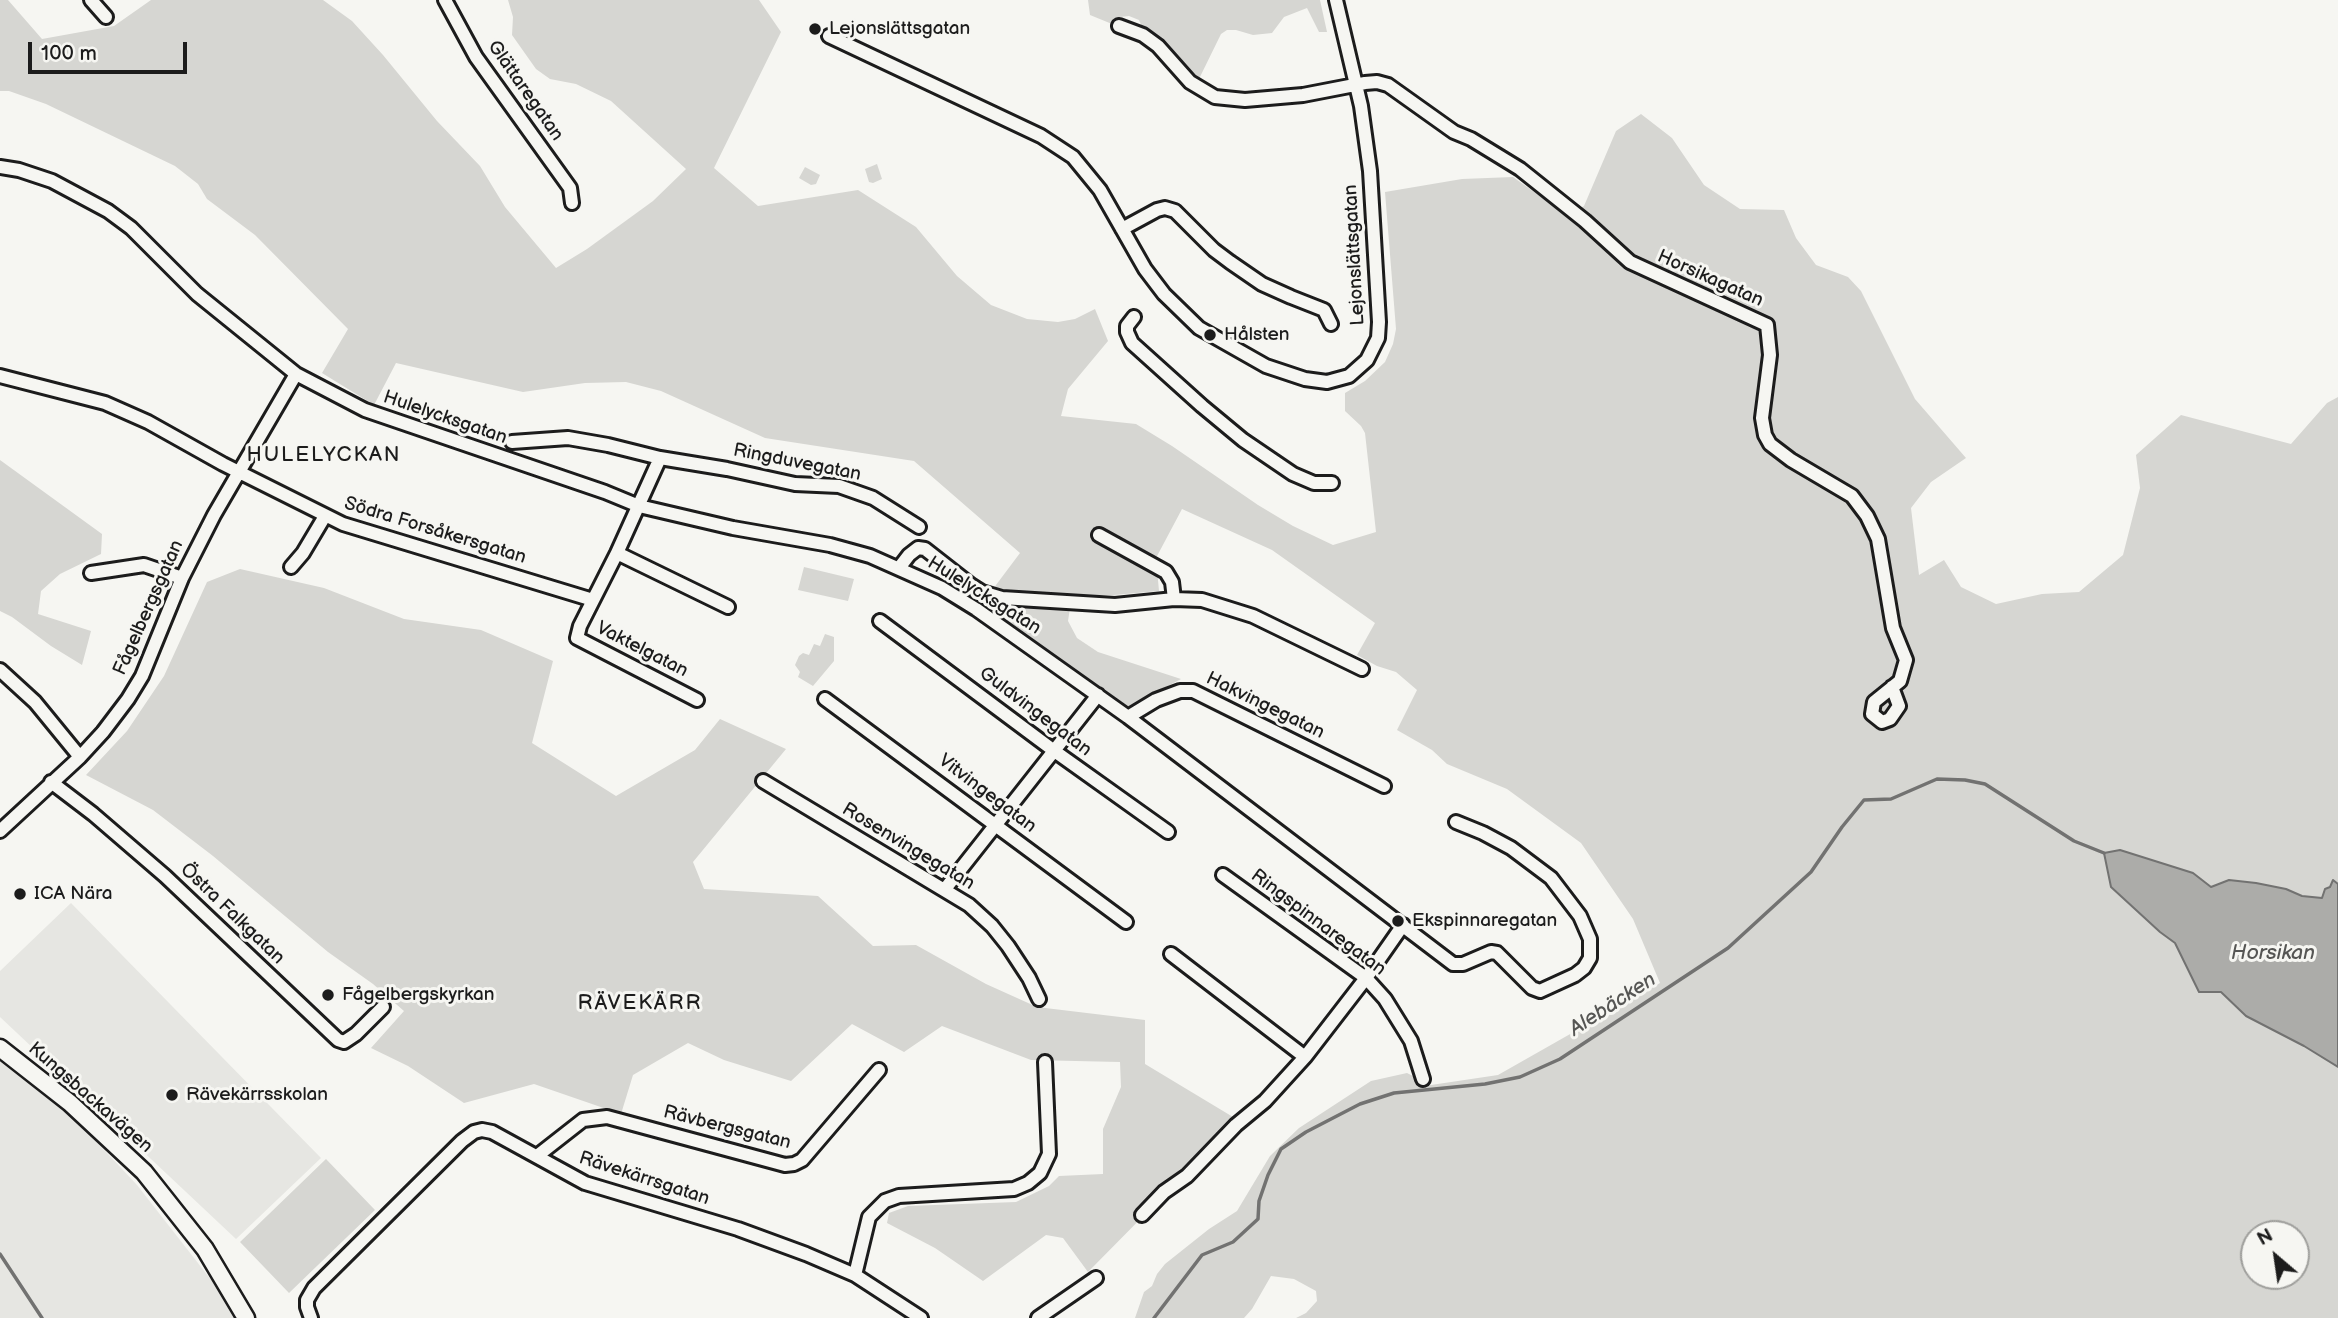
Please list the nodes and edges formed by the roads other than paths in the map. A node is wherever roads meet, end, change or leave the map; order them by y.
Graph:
1 (91, 0) edge
2 (445, 0) edge
3 (1336, 0) edge
4 (106, 18) dead end
5 (1119, 26) dead end
6 (829, 36) dead end
7 (1358, 84) junction
8 (0, 167) edge
9 (572, 203) dead end
10 (1122, 229) junction
11 (1134, 317) dead end
12 (1331, 324) dead end
13 (296, 374) junction
14 (0, 376) edge
15 (513, 442) dead end
16 (660, 458) junction
17 (239, 471) junction
18 (1332, 483) dead end
19 (639, 506) junction
20 (325, 516) junction
21 (919, 527) dead end
22 (1099, 535) dead end
23 (617, 553) junction
24 (291, 567) dead end
25 (899, 568) junction
26 (91, 573) dead end
27 (181, 578) junction
28 (1174, 599) junction
29 (593, 600) junction
30 (728, 607) dead end
31 (880, 621) dead end
32 (1362, 669) dead end
33 (0, 670) edge
34 (1892, 687) dead end
35 (1098, 695) junction
36 (825, 699) dead end
37 (697, 700) dead end
38 (1128, 717) junction
39 (1053, 750) junction
40 (80, 757) junction
41 (763, 781) dead end
42 (51, 782) junction
43 (1384, 786) dead end
44 (1456, 822) dead end
45 (995, 823) junction
46 (2, 825) edge
47 (1168, 832) dead end
48 (1223, 875) dead end
49 (945, 890) junction
50 (1126, 922) dead end
51 (1403, 925) junction
52 (1171, 954) dead end
53 (1366, 978) junction
54 (1038, 999) dead end
55 (383, 1007) dead end
56 (0, 1048) edge
57 (1305, 1057) junction
58 (1045, 1062) dead end
59 (879, 1070) dead end
60 (1423, 1079) dead end
61 (537, 1156) junction
62 (1142, 1216) dead end
63 (855, 1275) junction
64 (1096, 1278) dead end
65 (246, 1318) edge
66 (311, 1318) edge
67 (921, 1318) edge
68 (1038, 1318) edge

1 - 4 street
2 - 9 street, Glättaregatan
3 - 7 street, Lejonslättsgatan
5 - 7 street
6 - 10 street, Lejonslättsgatan
7 - 10 street, Lejonslättsgatan
7 - 34 street, Horsikagatan
8 - 13 street, Hulelycksgatan
10 - 12 street, Lejonslättsgatan
11 - 18 street
13 - 17 street, Fågelbergsgatan
13 - 19 street, Hulelycksgatan
14 - 17 street, Södra Forsåkersgatan
15 - 16 street, Ringduvegatan
16 - 19 street, Vaktelgatan
16 - 21 street, Ringduvegatan
17 - 20 street, Södra Forsåkersgatan
17 - 27 street, Fågelbergsgatan
19 - 23 street, Vaktelgatan
19 - 25 street, Hulelycksgatan
20 - 24 street
20 - 29 street, Södra Forsåkersgatan
22 - 28 street
23 - 29 street, Vaktelgatan
23 - 30 street
25 - 28 street
25 - 35 street, Hulelycksgatan
26 - 27 street
27 - 40 street, Fågelbergsgatan
28 - 32 street
29 - 37 street, Vaktelgatan
31 - 39 street, Guldvingegatan
33 - 40 street
35 - 38 street, Hulelycksgatan
35 - 39 street
36 - 45 street, Vitvingegatan
38 - 43 street, Hakvingegatan
38 - 51 street, Hulelycksgatan
39 - 45 street
39 - 47 street, Guldvingegatan
40 - 42 street, Fågelbergsgatan
41 - 49 street, Rosenvingegatan
42 - 46 street, Fågelbergsgatan
42 - 55 street, Östra Falkgatan
44 - 51 street, Hulelycksgatan
45 - 49 street
45 - 50 street, Vitvingegatan
48 - 53 street, Ringspinnaregatan
49 - 54 street, Rosenvingegatan
51 - 53 street
52 - 57 street
53 - 57 street
53 - 60 street, Ringspinnaregatan
56 - 65 street, Kungsbackavägen
57 - 62 street
58 - 63 street
59 - 61 street, Rävbergsgatan
61 - 63 street, Rävekärrsgatan
61 - 66 street, Rävekärrsgatan
63 - 67 street, Rävekärrsgatan
64 - 68 street

